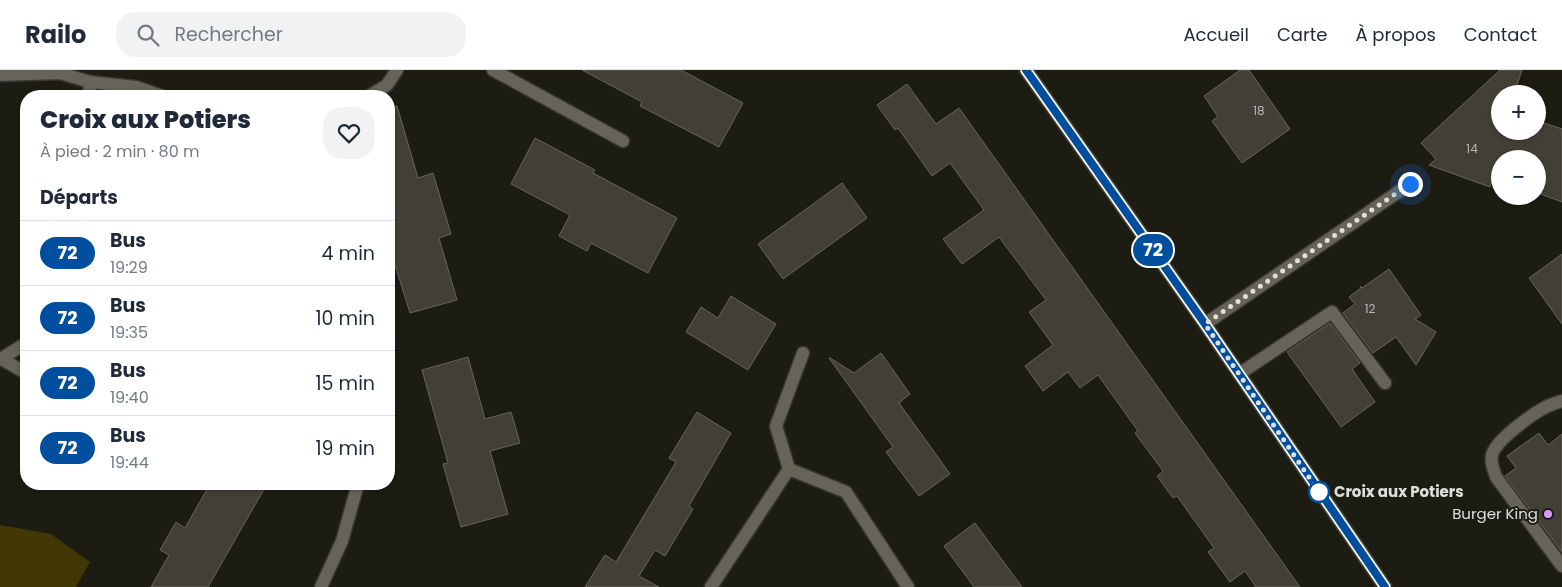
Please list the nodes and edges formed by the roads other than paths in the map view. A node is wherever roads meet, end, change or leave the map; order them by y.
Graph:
1 (397, 70) edge
2 (492, 70) edge
3 (1026, 70) edge
4 (0, 75) edge
5 (90, 82) junction
6 (89, 90) edge
7 (145, 90) edge
8 (379, 90) edge
9 (623, 141) dead end
10 (1410, 184) dead end
11 (1205, 324) junction
12 (20, 346) edge
13 (803, 353) dead end
14 (0, 358) edge
15 (20, 370) edge
16 (1239, 374) junction
17 (1385, 383) dead end
18 (1562, 401) edge
19 (789, 469) junction
20 (356, 490) edge
21 (1562, 566) edge
22 (322, 587) edge
23 (711, 587) edge
24 (908, 587) edge
25 (1385, 587) edge

1 - 8 street
2 - 9 street
3 - 11 main road
4 - 5 street
5 - 6 street
5 - 7 street
10 - 11 street
11 - 16 main road
12 - 14 street
13 - 19 street
14 - 15 street
16 - 17 street
16 - 25 main road
18 - 21 street
19 - 23 street
19 - 24 street
20 - 22 street

